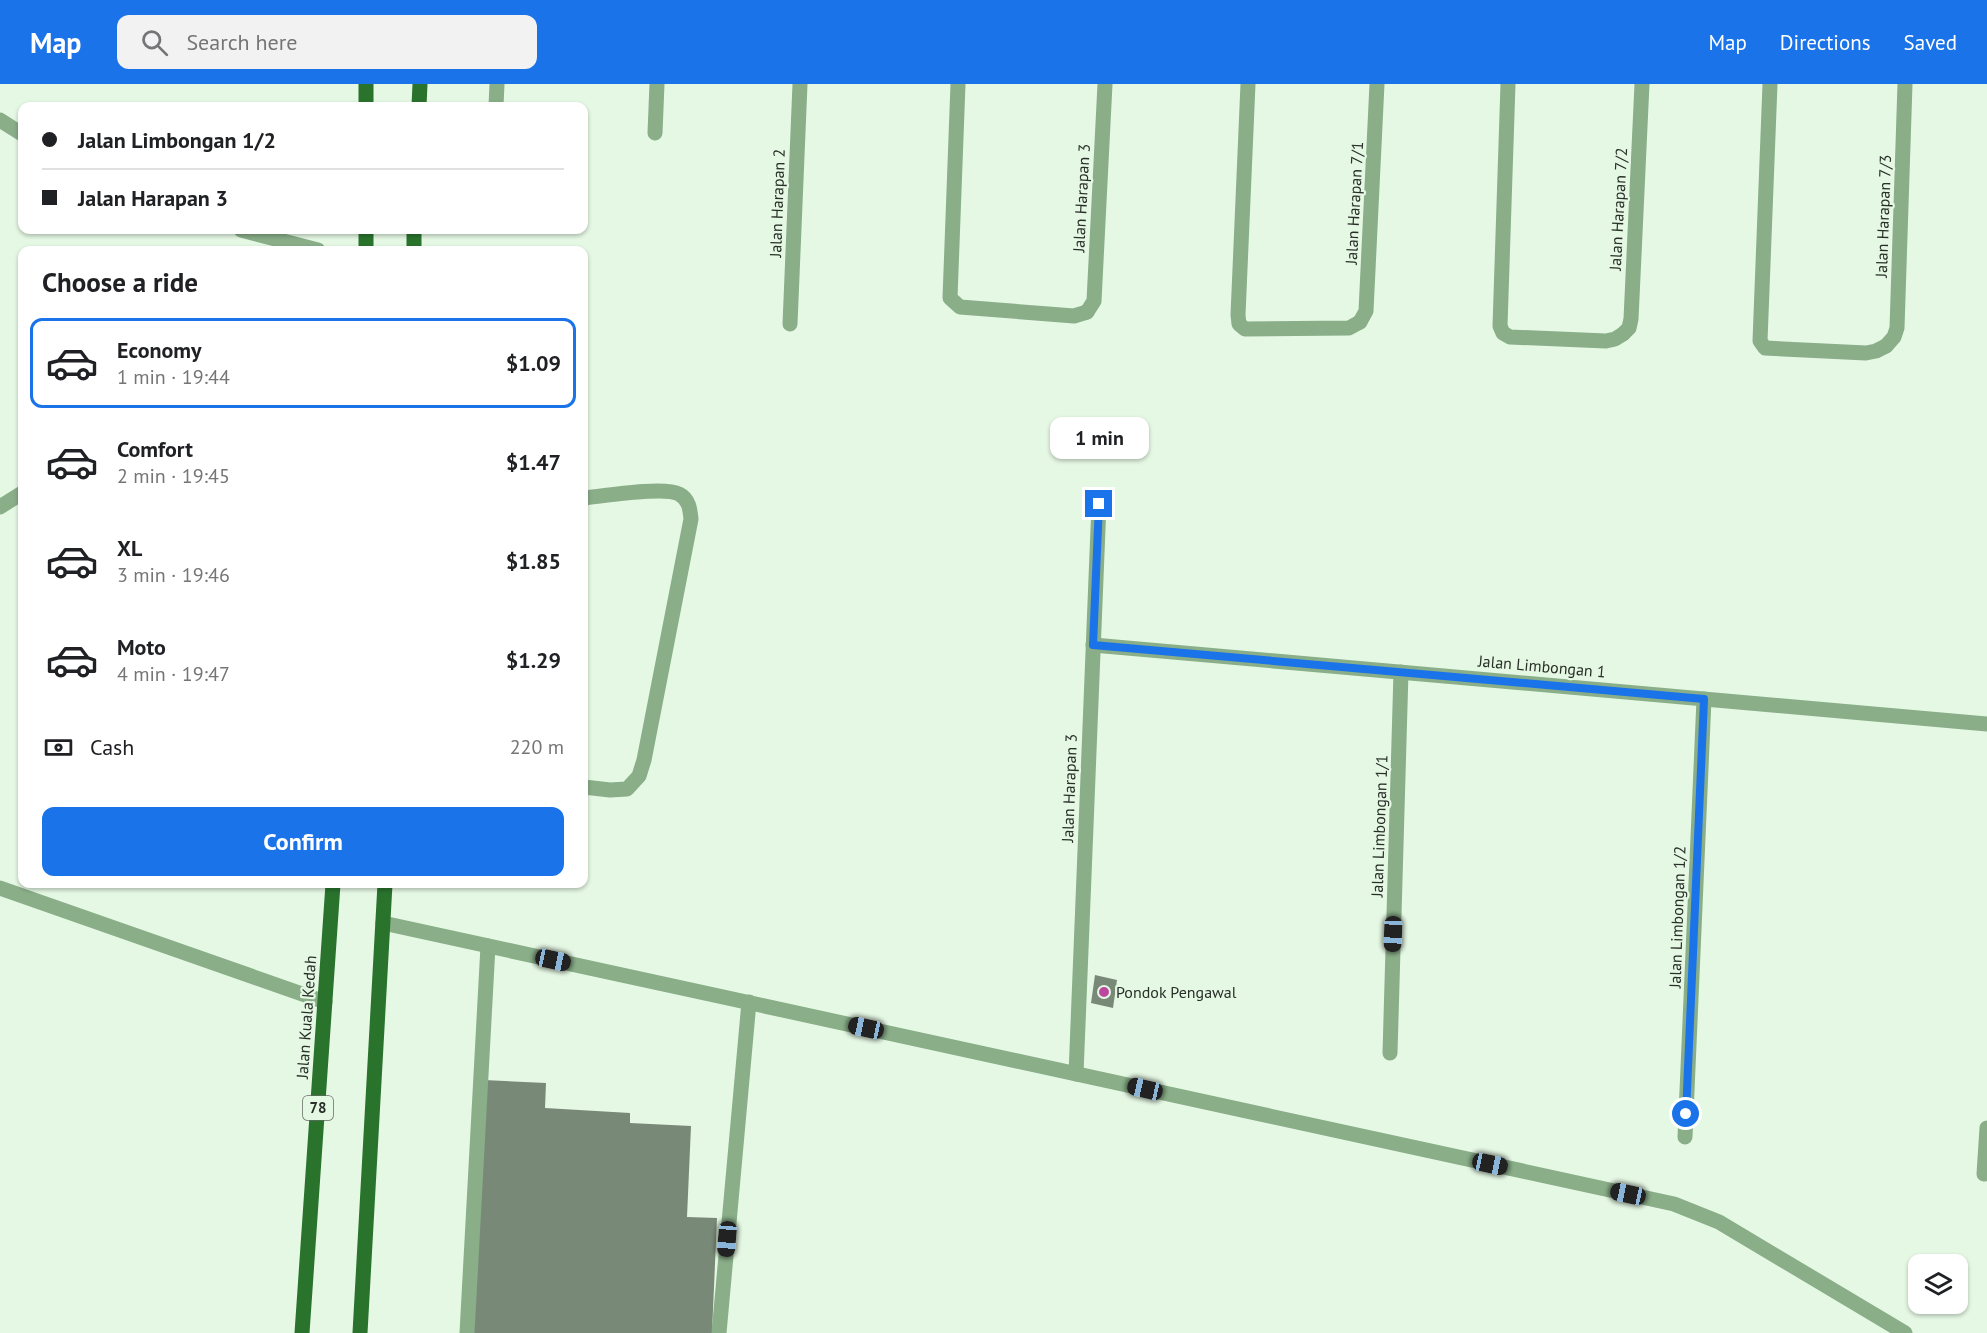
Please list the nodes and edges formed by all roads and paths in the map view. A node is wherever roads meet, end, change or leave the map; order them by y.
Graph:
1 (366, 84) edge
2 (420, 84) edge
3 (497, 84) edge
4 (657, 84) edge
5 (800, 84) edge
6 (958, 84) edge
7 (1105, 84) edge
8 (1248, 84) edge
9 (1377, 84) edge
10 (1508, 84) edge
11 (1642, 84) edge
12 (1770, 84) edge
13 (1905, 84) edge
14 (366, 102) edge
15 (419, 102) edge
16 (496, 102) edge
17 (0, 120) edge
18 (18, 131) edge
19 (656, 133) dead end
20 (256, 234) edge
21 (303, 246) edge
22 (790, 324) dead end
23 (18, 496) edge
24 (588, 498) edge
25 (1099, 504) dead end
26 (0, 507) edge
27 (1093, 645) junction
28 (1401, 672) junction
29 (1704, 699) junction
30 (1987, 724) edge
31 (588, 787) edge
32 (0, 888) edge
33 (333, 888) edge
34 (385, 888) edge
35 (383, 923) junction
36 (488, 946) junction
37 (325, 1002) junction
38 (748, 1002) junction
39 (1390, 1053) dead end
40 (1076, 1074) junction
41 (1987, 1128) edge
42 (1685, 1137) dead end
43 (1984, 1174) dead end
44 (302, 1333) edge
45 (360, 1333) edge
46 (467, 1333) edge
47 (719, 1333) edge
48 (1905, 1333) edge

1 - 14 main road
2 - 15 main road
3 - 16 street
4 - 19 street
5 - 22 street, Jalan Harapan 2
6 - 7 street, Jalan Harapan 3
8 - 9 street, Jalan Harapan 7/1
10 - 11 street, Jalan Harapan 7/2
12 - 13 street, Jalan Harapan 7/3
17 - 18 street
20 - 21 street
23 - 26 street
24 - 31 street
25 - 27 street, Jalan Harapan 3
27 - 28 street, Jalan Limbongan 1
27 - 40 street, Jalan Harapan 3
28 - 29 street, Jalan Limbongan 1
28 - 39 street, Jalan Limbongan 1/1
29 - 30 street, Jalan Limbongan 1
29 - 42 street, Jalan Limbongan 1/2
32 - 37 street
33 - 37 main road, Jalan Kuala Kedah / 78
34 - 35 main road
35 - 36 street
35 - 45 main road
36 - 38 street
36 - 46 street
37 - 44 main road, Jalan Kuala Kedah / 78
38 - 40 street
38 - 47 street
40 - 48 street
41 - 43 street

